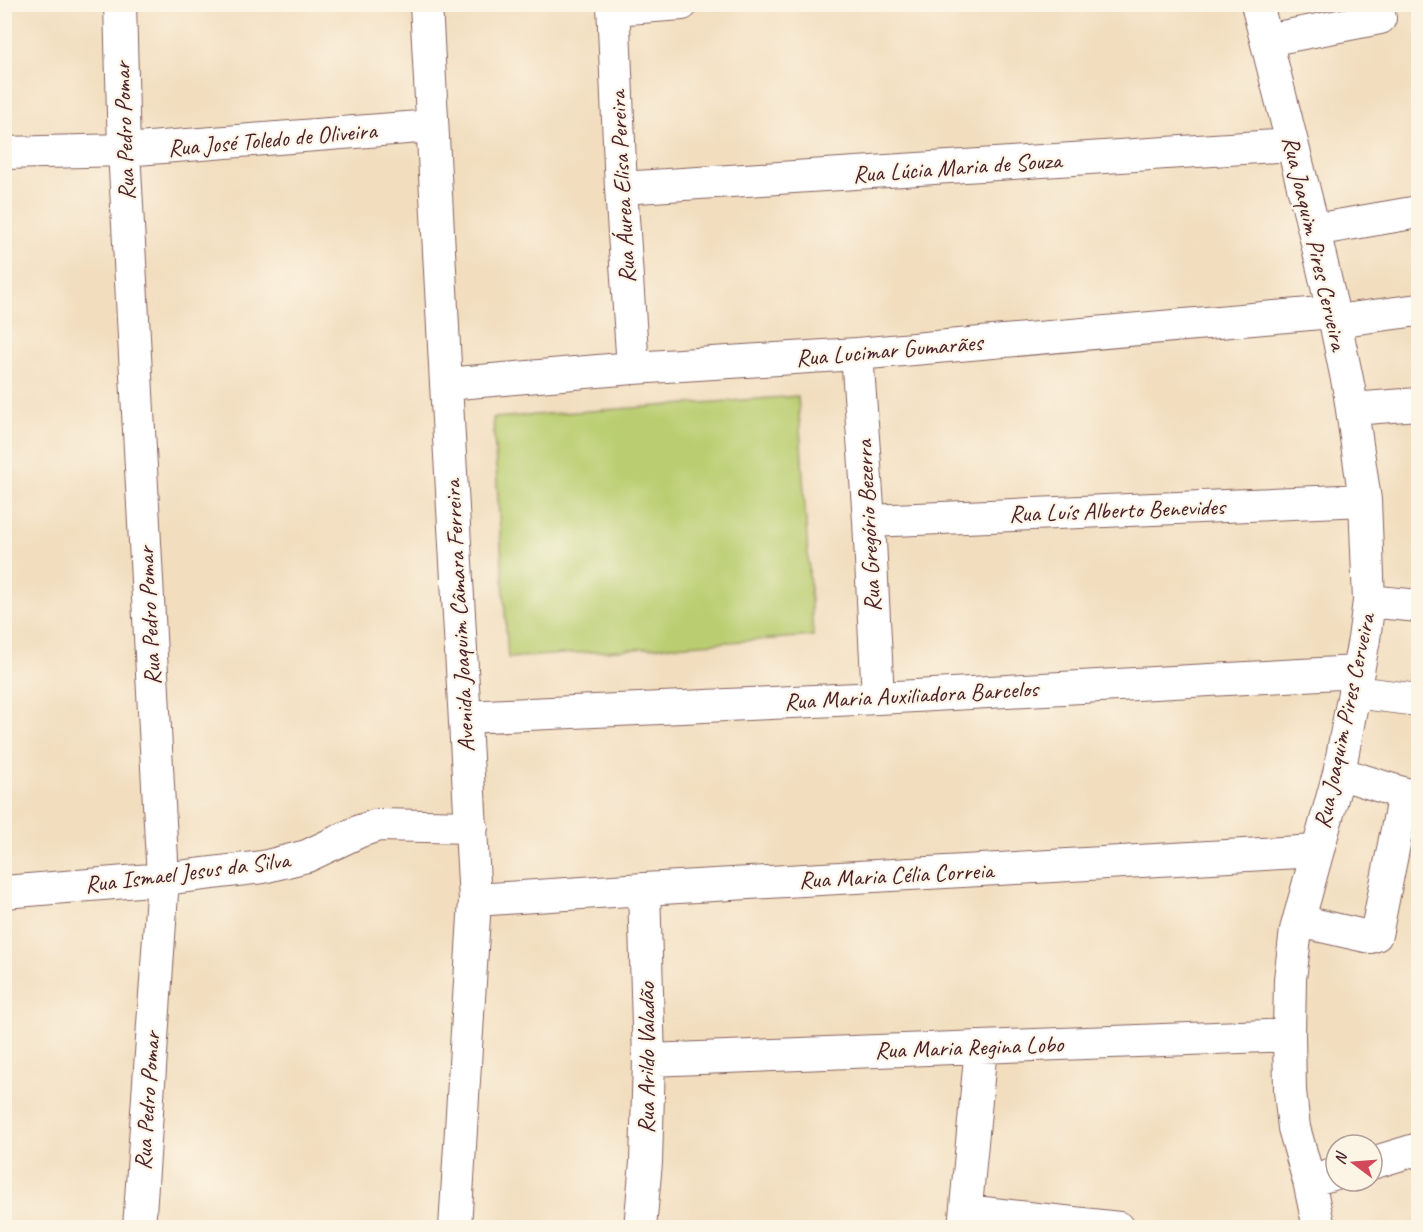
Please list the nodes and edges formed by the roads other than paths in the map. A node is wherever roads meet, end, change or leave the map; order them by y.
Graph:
1 (120, 4) edge
2 (426, 4) edge
3 (682, 4) edge
4 (1257, 4) edge
5 (613, 7) edge
6 (1380, 18) dead end
7 (1267, 40) junction
8 (432, 126) junction
9 (1292, 145) junction
10 (124, 150) junction
11 (4, 153) edge
12 (621, 188) junction
13 (1419, 212) edge
14 (1314, 230) junction
15 (1419, 310) edge
16 (1333, 316) junction
17 (857, 354) junction
18 (633, 368) junction
19 (446, 384) junction
20 (1419, 404) edge
21 (1352, 408) junction
22 (1365, 500) junction
23 (869, 520) junction
24 (1369, 601) junction
25 (1419, 606) edge
26 (1356, 682) junction
27 (878, 698) junction
28 (1419, 700) edge
29 (465, 717) junction
30 (1339, 773) junction
31 (1411, 796) edge
32 (472, 827) junction
33 (1317, 851) junction
34 (163, 879) junction
35 (644, 889) junction
36 (4, 892) edge
37 (475, 900) junction
38 (1299, 921) junction
39 (1289, 1035) junction
40 (981, 1047) junction
41 (649, 1060) junction
42 (1419, 1149) edge
43 (1384, 1159) edge
44 (1322, 1177) edge
45 (965, 1219) edge
46 (139, 1227) edge
47 (455, 1227) edge
48 (640, 1227) edge
49 (1119, 1227) edge
50 (1319, 1227) edge

1 - 10 street, Rua Pedro Pomar
2 - 8 street, Avenida Joaquim Câmara Ferreira
3 - 5 street
4 - 7 street, Rua Joaquim Pires Cerveira
5 - 12 street, Rua Áurea Elisa Pereira
6 - 7 street
7 - 9 street, Rua Joaquim Pires Cerveira
8 - 10 street, Rua José Toledo de Oliveira
8 - 19 street, Avenida Joaquim Câmara Ferreira
9 - 12 street, Rua Lúcia Maria de Souza
9 - 14 street, Rua Joaquim Pires Cerveira
10 - 11 street, Rua José Toledo de Oliveira
10 - 34 street, Rua Pedro Pomar
12 - 18 street, Rua Áurea Elisa Pereira
13 - 14 street
14 - 16 street, Rua Joaquim Pires Cerveira
15 - 16 street, Rua Lucimar Gumarães
16 - 17 street, Rua Lucimar Gumarães
16 - 21 street, Rua Joaquim Pires Cerveira
17 - 18 street, Rua Lucimar Gumarães
17 - 23 street, Rua Gregório Bezerra
18 - 19 street, Rua Lucimar Gumarães
19 - 29 street, Avenida Joaquim Câmara Ferreira
20 - 21 street
21 - 22 street, Rua Joaquim Pires Cerveira
22 - 23 street, Rua Luís Alberto Benevides
22 - 24 street, Rua Joaquim Pires Cerveira
23 - 27 street, Rua Gregório Bezerra
24 - 25 street
24 - 26 street, Rua Joaquim Pires Cerveira
26 - 27 street, Rua Maria Auxiliadora Barcelos
26 - 28 street, Rua Maria Auxiliadora Barcelos
26 - 30 street, Rua Joaquim Pires Cerveira
27 - 29 street, Rua Maria Auxiliadora Barcelos
29 - 32 street, Avenida Joaquim Câmara Ferreira
30 - 31 street
30 - 33 street, Rua Joaquim Pires Cerveira
31 - 38 street
32 - 34 street, Rua Ismael Jesus da Silva
32 - 37 street, Avenida Joaquim Câmara Ferreira
33 - 35 street, Rua Maria Célia Correia
33 - 38 street, Rua Joaquim Pires Cerveira
34 - 36 street, Rua Ismael Jesus da Silva
34 - 46 street, Rua Pedro Pomar
35 - 37 street, Rua Maria Célia Correia
35 - 41 street, Rua Arildo Valadão
37 - 47 street, Avenida Joaquim Câmara Ferreira
38 - 39 street, Rua Joaquim Pires Cerveira
39 - 40 street, Rua Maria Regina Lobo
39 - 44 street, Rua Joaquim Pires Cerveira
40 - 41 street, Rua Maria Regina Lobo
40 - 45 street
41 - 48 street, Rua Arildo Valadão
42 - 43 street
44 - 50 street, Rua Joaquim Pires Cerveira
45 - 49 street

